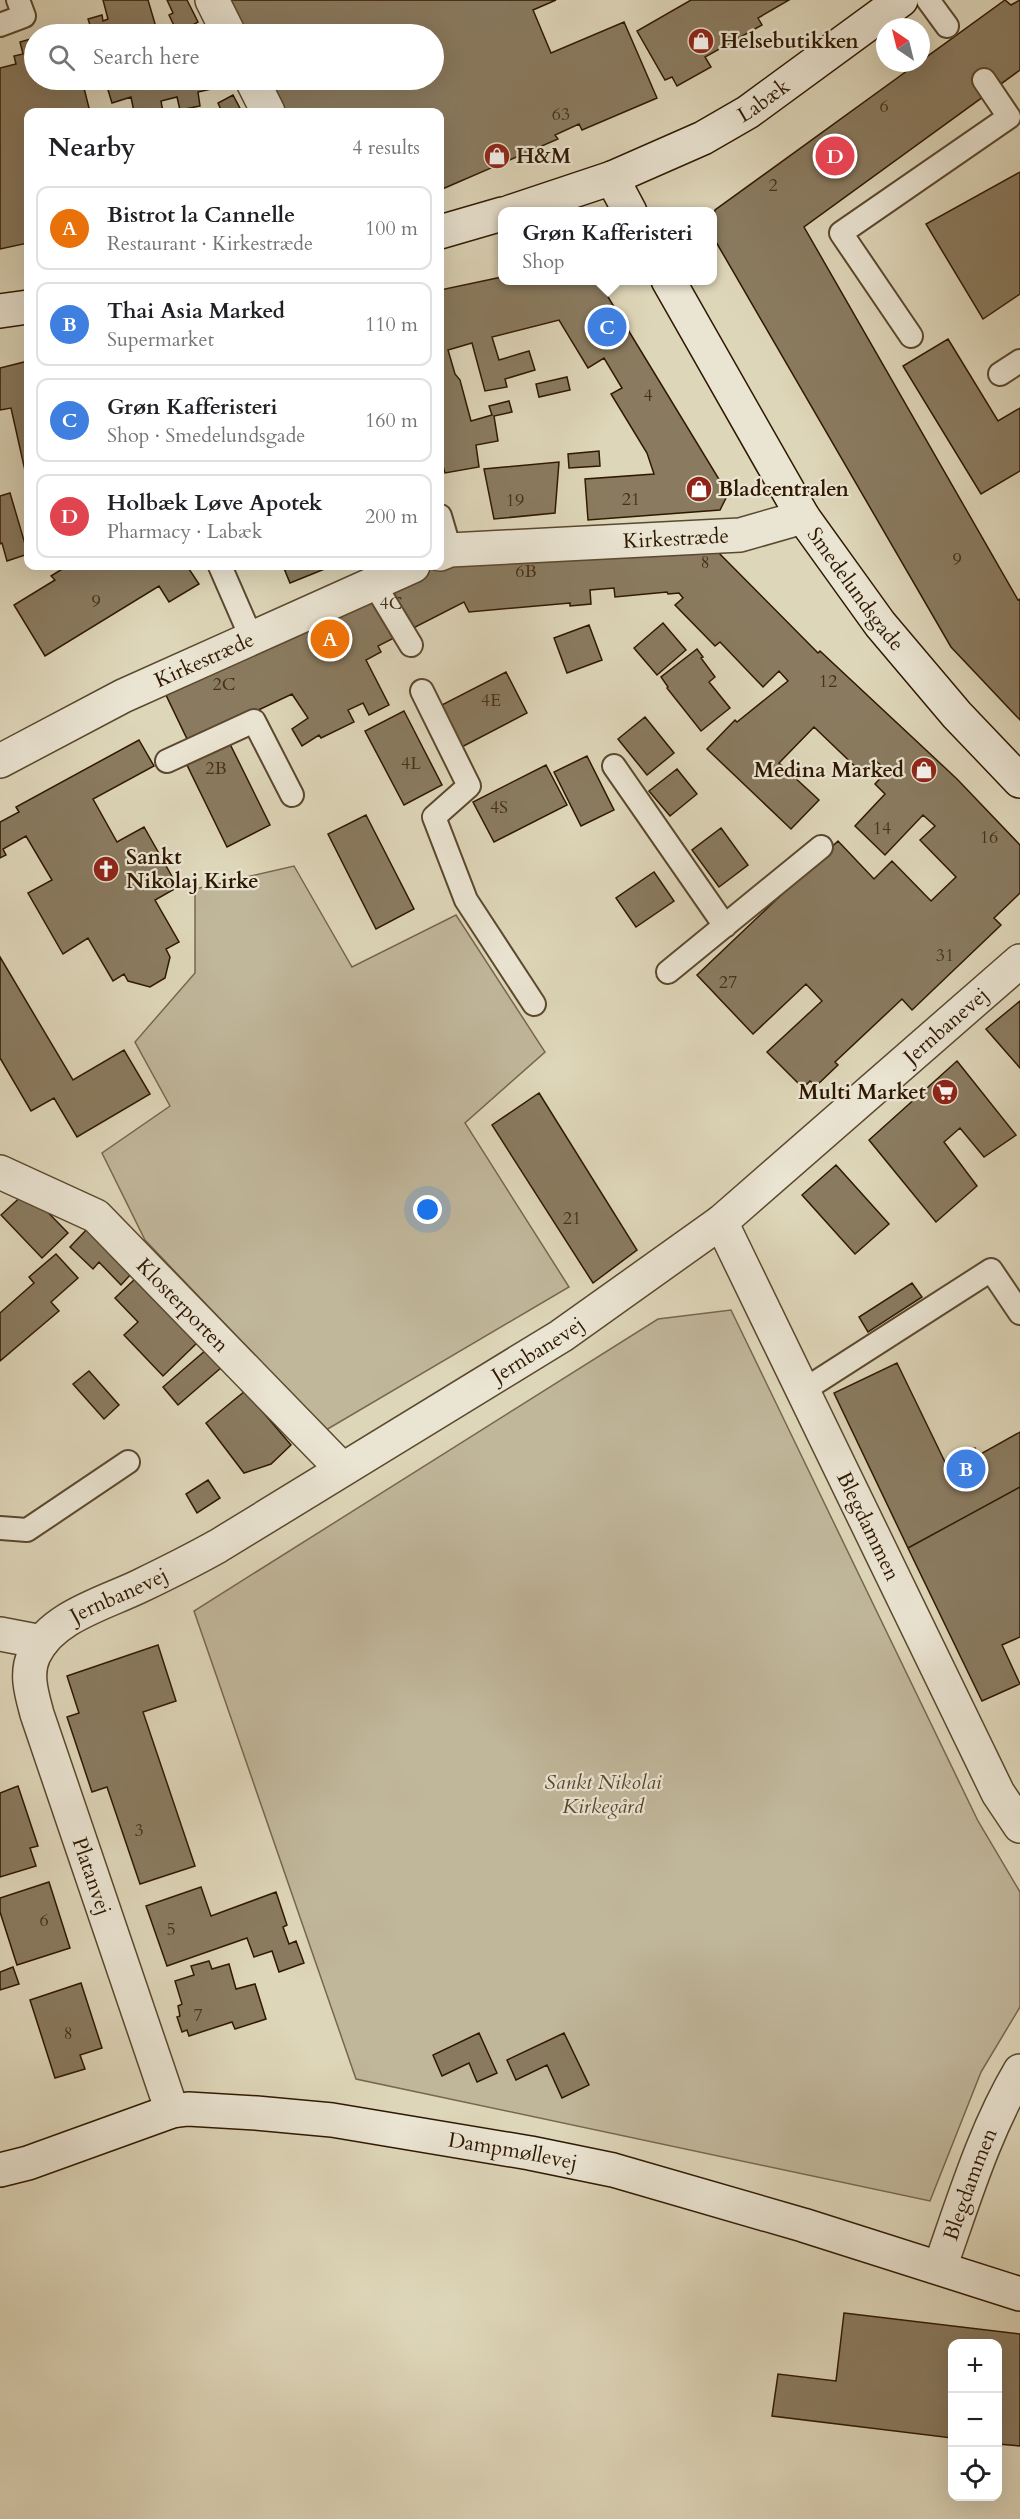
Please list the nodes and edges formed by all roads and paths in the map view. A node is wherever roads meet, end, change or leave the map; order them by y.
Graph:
1 (18, 0) edge
2 (212, 0) edge
3 (902, 0) edge
4 (928, 0) edge
5 (225, 24) edge
6 (0, 25) edge
7 (947, 26) dead end
8 (984, 80) dead end
9 (257, 90) edge
10 (266, 108) edge
11 (612, 178) junction
12 (525, 207) edge
13 (627, 207) edge
14 (498, 215) edge
15 (444, 231) edge
16 (671, 285) edge
17 (24, 308) edge
18 (0, 311) edge
19 (911, 336) dead end
20 (1020, 361) edge
21 (1000, 374) dead end
22 (803, 517) junction
23 (445, 552) edge
24 (222, 570) edge
25 (403, 570) edge
26 (373, 582) junction
27 (251, 637) junction
28 (411, 645) dead end
29 (422, 691) dead end
30 (0, 761) edge
31 (167, 761) dead end
32 (614, 766) dead end
33 (1020, 782) edge
34 (292, 795) dead end
35 (821, 847) dead end
36 (725, 926) junction
37 (1020, 961) edge
38 (668, 972) dead end
39 (534, 1004) dead end
40 (0, 1172) edge
41 (721, 1222) junction
42 (1020, 1313) edge
43 (804, 1390) junction
44 (128, 1462) dead end
45 (342, 1469) junction
46 (0, 1528) edge
47 (0, 1634) edge
48 (42, 1642) junction
49 (1020, 1826) edge
50 (1020, 2071) edge
51 (172, 2111) junction
52 (0, 2170) edge
53 (940, 2267) junction
54 (1020, 2294) edge

1 - 6 lane
2 - 5 street
3 - 11 street, Labæk
4 - 7 lane
8 - 19 lane
9 - 10 street
11 - 12 street, Labæk
11 - 13 street
14 - 15 street
16 - 22 street, Smedelundsgade
17 - 18 street
20 - 21 lane
22 - 23 street, Kirkestræde
22 - 33 street, Smedelundsgade
24 - 27 lane
25 - 26 street, Kirkestræde
26 - 27 street, Kirkestræde
26 - 28 lane
27 - 30 street, Kirkestræde
29 - 39 lane
31 - 34 lane
32 - 36 lane
35 - 36 lane
36 - 38 lane
37 - 41 street, Jernbanevej
40 - 45 street, Klosterporten
41 - 43 street, Blegdammen
41 - 45 street, Jernbanevej
42 - 43 lane
43 - 49 street, Blegdammen
44 - 46 lane
45 - 48 street, Jernbanevej
47 - 48 street
48 - 51 street, Platanvej
50 - 53 street, Blegdammen
51 - 52 street, Dampmøllevej
51 - 53 street, Dampmøllevej
53 - 54 street, Dampmøllevej

